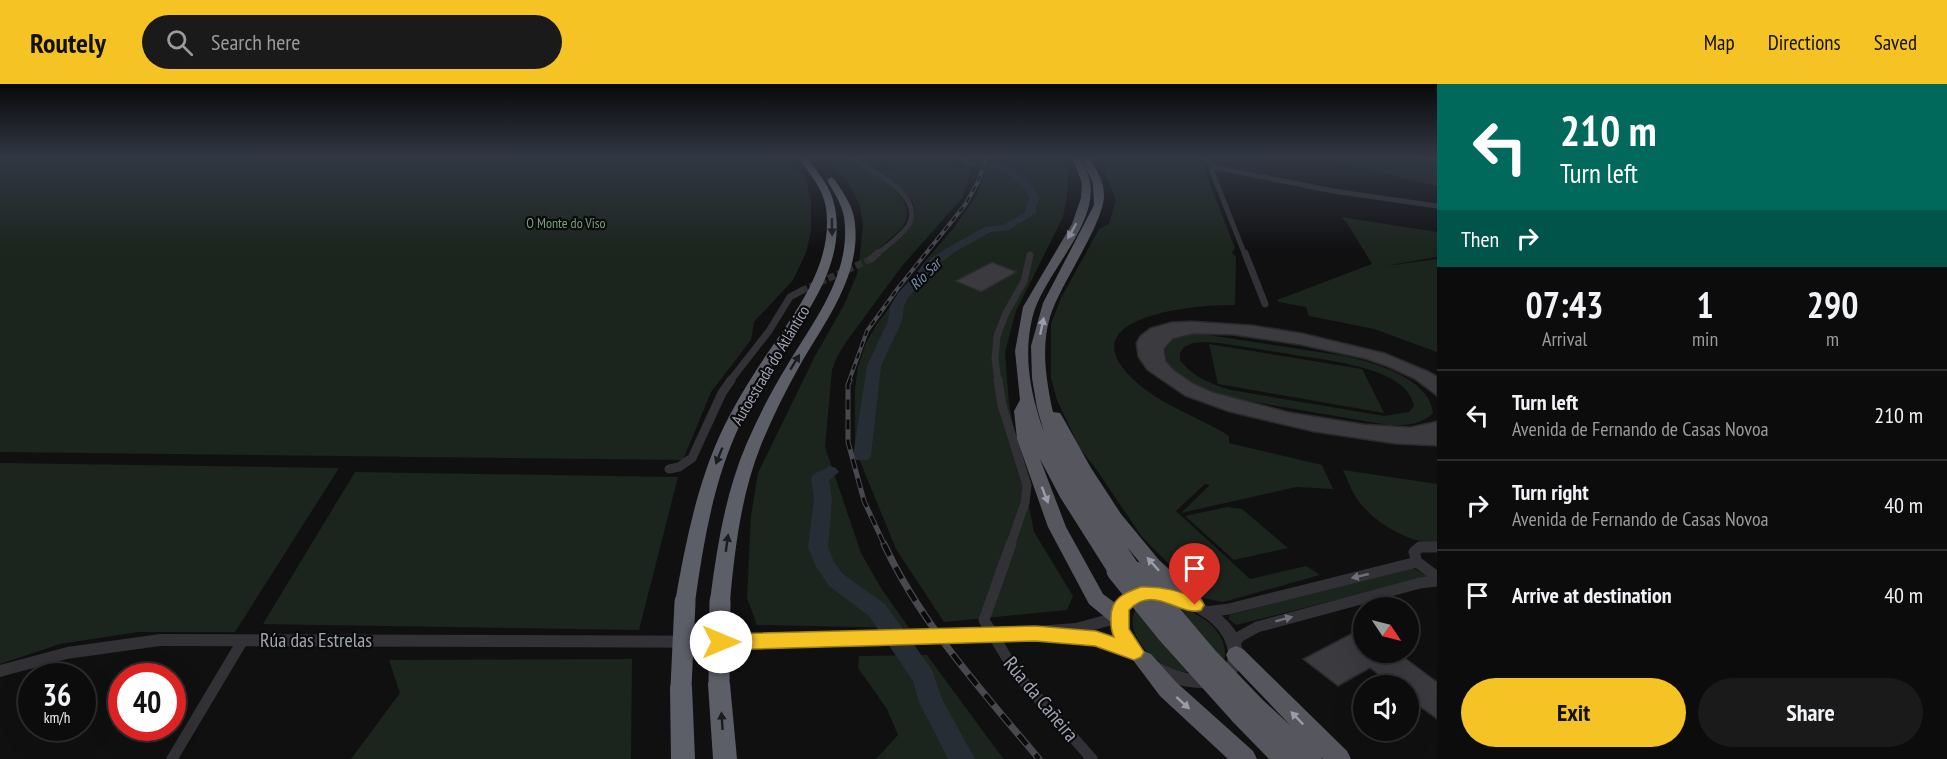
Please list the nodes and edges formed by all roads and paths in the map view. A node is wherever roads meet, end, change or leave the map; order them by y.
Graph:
1 (824, 188) edge
2 (836, 188) edge
3 (896, 188) edge
4 (1086, 188) edge
5 (1098, 188) edge
6 (1219, 188) edge
7 (1322, 188) edge
8 (1437, 206) edge
9 (1030, 255) dead end
10 (871, 259) tunnel mouth
11 (801, 291) tunnel mouth
12 (1265, 304) dead end
13 (1039, 384) junction
14 (1027, 400) junction
15 (669, 470) dead end
16 (1437, 547) edge
17 (1417, 562) junction
18 (1126, 571) junction
19 (1437, 579) edge
20 (1201, 609) junction
21 (1119, 617) junction
22 (1035, 634) junction
23 (986, 636) junction
24 (243, 640) junction
25 (1235, 650) junction
26 (1139, 656) junction
27 (0, 671) edge
28 (1248, 711) junction
29 (172, 759) edge
30 (683, 759) edge
31 (725, 759) edge
32 (1092, 759) edge
33 (1245, 759) edge
34 (1285, 759) edge
35 (1310, 759) edge
36 (1339, 759) edge

1 -> 30 highway, Autoestrada do Atlántico, bridge
31 -> 2 highway, Autoestrada do Atlántico, bridge
3 - 10 street
4 -> 14 highway
13 -> 5 highway
6 - 12 street
7 - 8 street
9 - 23 street
11 - 15 street
13 - 18 highway
20 -> 13 highway
14 - 18 highway
14 -> 21 highway
16 - 17 street
17 - 19 street
17 -> 20 street
18 - 28 highway, bridge
25 -> 19 street
20 - 21 street
20 - 25 street
21 - 22 street
21 - 26 street
22 - 23 street, Rúa das Estrelas
22 - 26 street
23 - 24 street, Rúa das Estrelas, bridge
23 - 32 street, Rúa da Cañeira
24 - 27 street, Rúa das Estrelas
24 - 29 street
25 - 26 street
36 -> 25 highway
26 -> 33 highway
28 - 34 highway
28 - 35 highway

